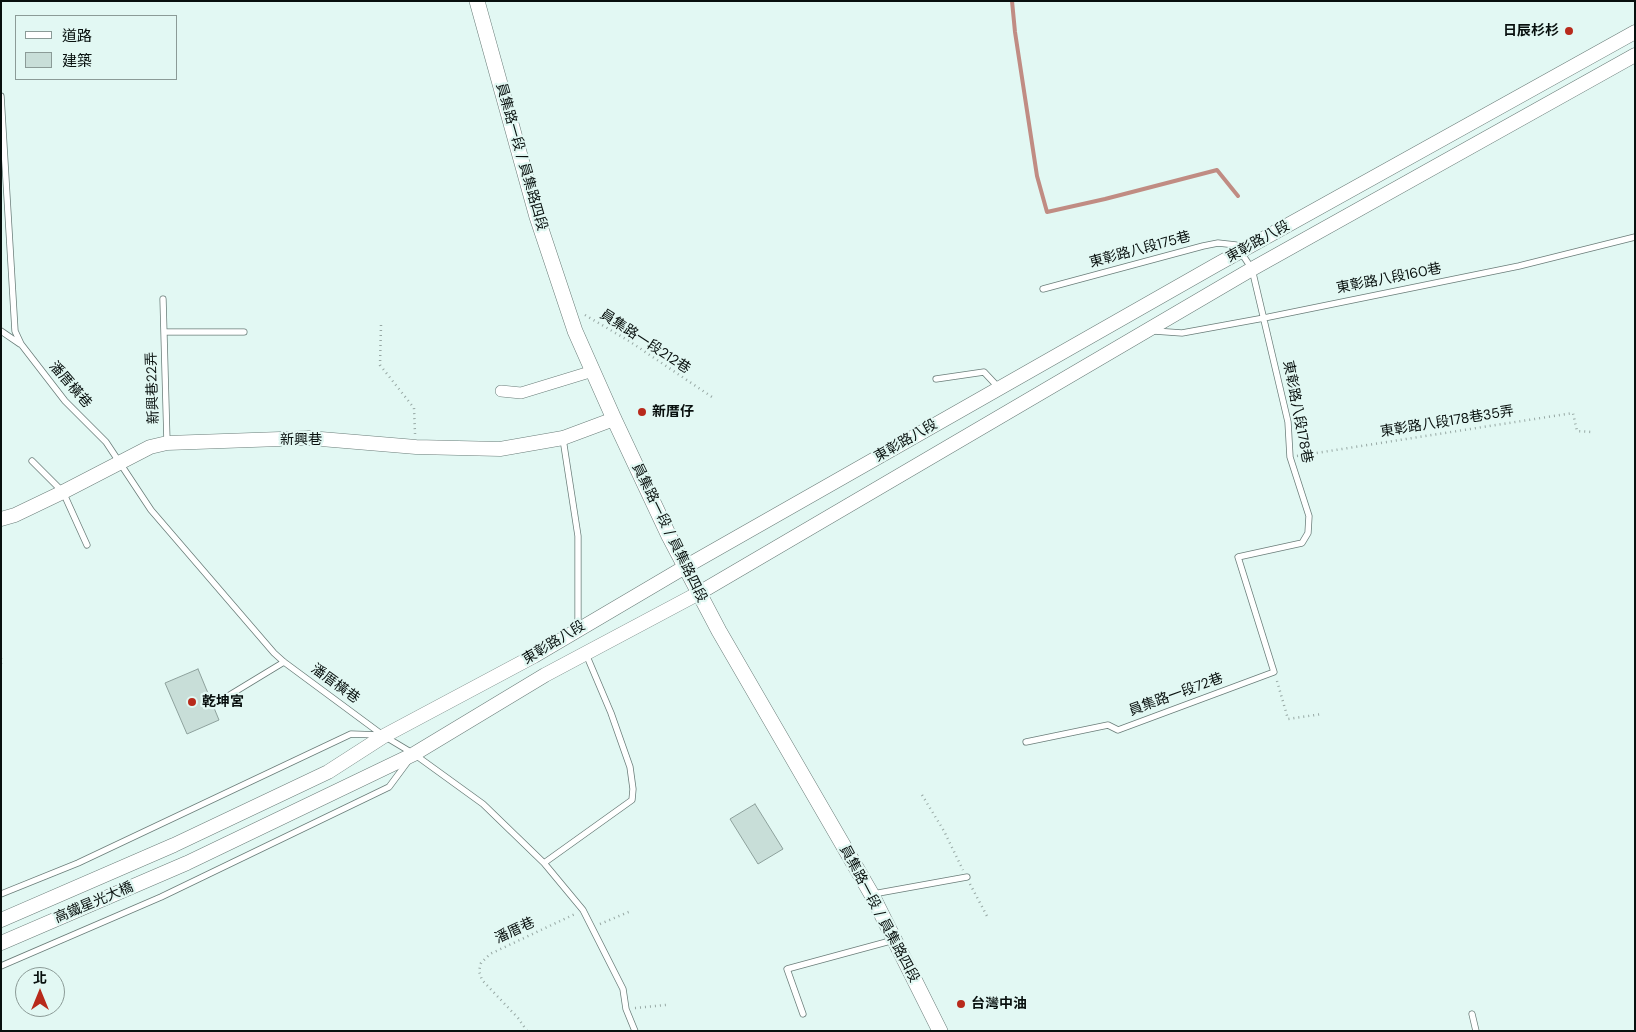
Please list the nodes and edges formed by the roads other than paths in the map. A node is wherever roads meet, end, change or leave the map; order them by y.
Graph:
1 (476, 1) edge
2 (1635, 32) edge
3 (1635, 55) edge
4 (1, 96) edge
5 (1635, 237) edge
6 (1241, 252) junction
7 (1252, 270) junction
8 (1043, 289) dead end
9 (164, 299) dead end
10 (1264, 318) junction
11 (1147, 330) junction
12 (1, 331) edge
13 (164, 332) junction
14 (244, 332) dead end
15 (21, 344) junction
16 (593, 371) junction
17 (936, 379) dead end
18 (999, 388) junction
19 (502, 391) dead end
20 (614, 419) junction
21 (563, 438) junction
22 (167, 444) junction
23 (32, 461) dead end
24 (120, 463) junction
25 (63, 492) junction
26 (1, 519) edge
27 (88, 545) dead end
28 (685, 567) junction
29 (699, 593) junction
30 (578, 628) junction
31 (586, 654) junction
32 (284, 662) junction
33 (1274, 672) joint
34 (228, 696) dead end
35 (384, 736) junction
36 (1026, 742) dead end
37 (414, 754) junction
38 (174, 845) joint
39 (186, 863) joint
40 (544, 863) junction
41 (967, 877) road end
42 (1, 894) edge
43 (872, 895) junction
44 (1, 920) edge
45 (894, 940) junction
46 (1, 943) edge
47 (1, 966) edge
48 (803, 1014) dead end
49 (1472, 1014) dead end
50 (635, 1031) edge
51 (940, 1031) edge
52 (1476, 1031) edge

1 - 16 main road, 員集路一段 / 員集路四段
2 - 6 street, 東彰路八段
3 - 7 street, 東彰路八段
4 - 15 lane, 潘厝橫巷
5 - 10 lane, 東彰路八段160巷
6 - 7 lane, 東彰路八段178巷
6 - 8 lane, 東彰路八段175巷
6 - 18 street, 東彰路八段
7 - 10 lane, 東彰路八段178巷
7 - 11 street, 東彰路八段
9 - 13 lane, 新興巷22弄
10 - 11 lane, 東彰路八段160巷
10 - 33 lane, 東彰路八段178巷
11 - 29 street, 東彰路八段
12 - 15 lane, 潘厝橫巷
13 - 14 lane, 新興巷22弄
13 - 22 lane, 新興巷22弄
15 - 24 lane, 潘厝橫巷
16 - 19 street
16 - 20 main road, 員集路一段 / 員集路四段
17 - 18 lane
18 - 28 street, 東彰路八段
20 - 21 street, 新興巷
20 - 28 main road, 員集路一段 / 員集路四段
21 - 22 street, 新興巷
21 - 30 lane
22 - 24 street, 新興巷
23 - 25 lane
24 - 25 street, 新興巷
24 - 32 lane, 潘厝橫巷
25 - 26 street, 新興巷
25 - 27 lane
28 - 29 main road, 員集路一段 / 員集路四段
28 - 30 street, 東彰路八段
29 - 31 street, 東彰路八段
29 - 43 main road, 員集路一段 / 員集路四段
30 - 35 street, 東彰路八段
31 - 37 street, 東彰路八段
31 - 40 lane
32 - 34 lane
32 - 35 lane, 潘厝橫巷
33 - 36 lane, 員集路一段72巷
35 - 37 lane, 潘厝橫巷
35 - 38 street, 東彰路八段
35 - 42 lane
37 - 39 street, 東彰路八段
37 - 40 lane, 潘厝橫巷
37 - 47 lane
38 - 44 street, 高鐵星光大橋
39 - 46 street, 高鐵星光大橋
40 - 50 lane, 潘厝橫巷
41 - 43 lane
43 - 45 main road, 員集路一段 / 員集路四段
45 - 48 lane
45 - 51 main road, 員集路一段 / 員集路四段
49 - 52 lane

